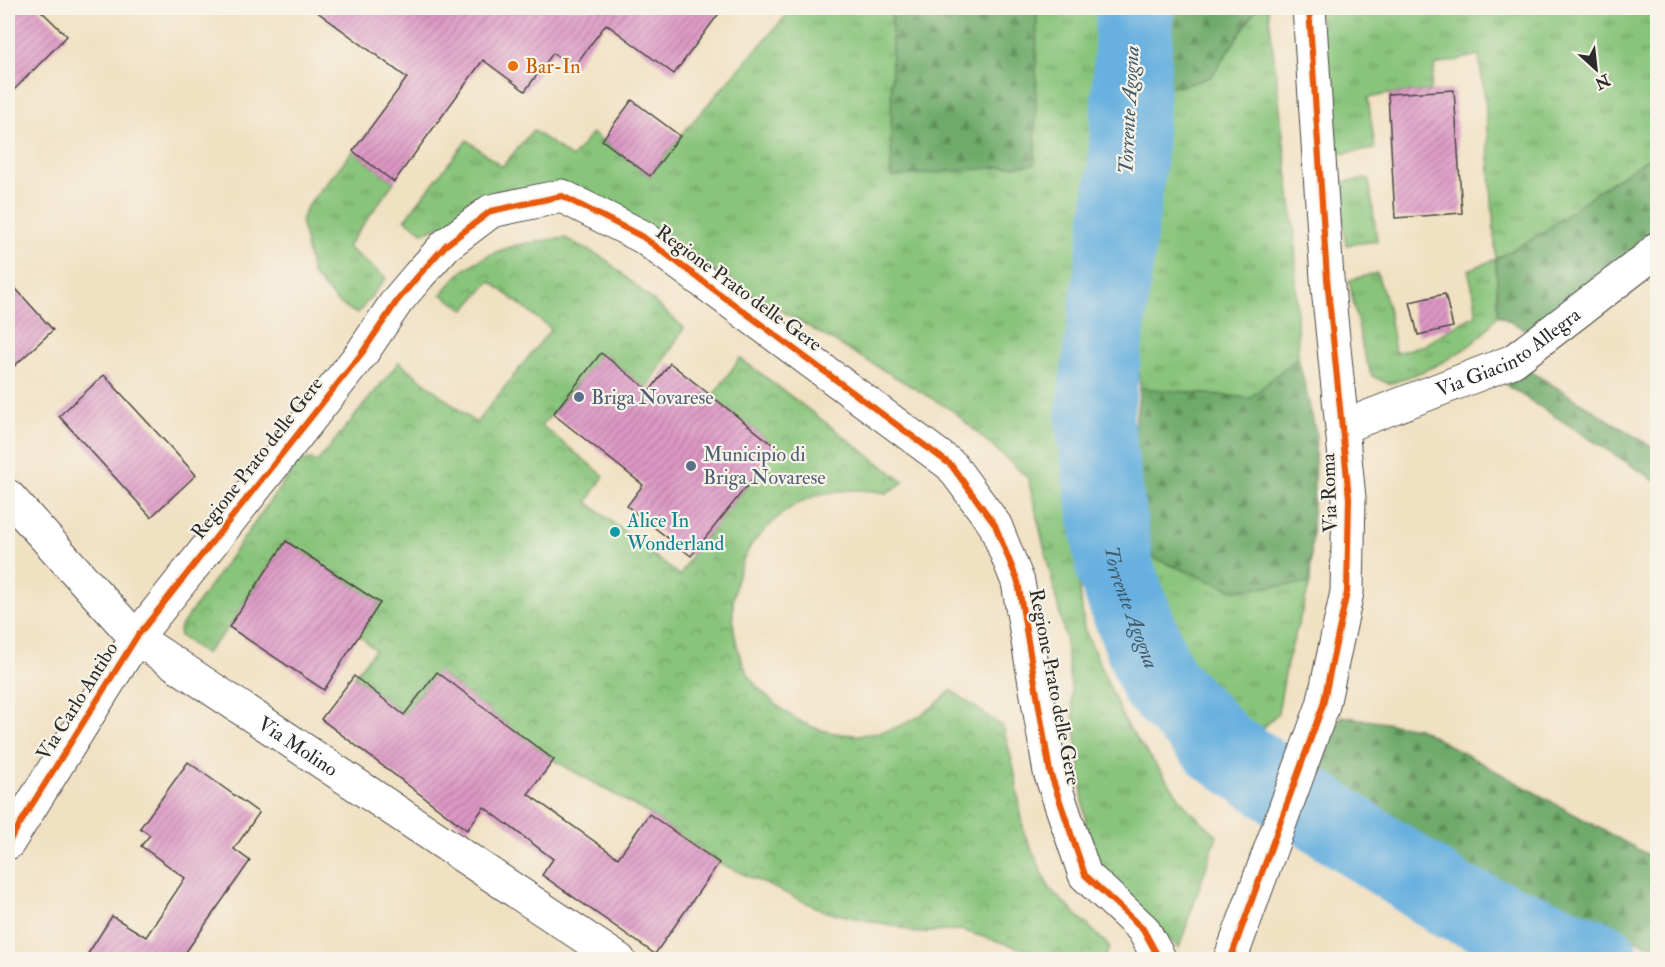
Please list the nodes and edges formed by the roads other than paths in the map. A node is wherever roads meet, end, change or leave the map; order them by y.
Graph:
1 (1309, 8) edge
2 (1658, 248) edge
3 (1342, 427) junction
4 (8, 496) edge
5 (136, 638) junction
6 (8, 843) edge
7 (619, 960) edge
8 (1160, 960) edge
9 (1230, 960) edge

1 - 3 street, Via Roma
2 - 3 street, Via Giacinto Allegra
3 - 9 street, Via Roma
4 - 5 street, Via Molino
5 - 6 street, Via Carlo Antibo
5 - 7 street, Via Molino
5 - 8 street, Regione Prato delle Gere

